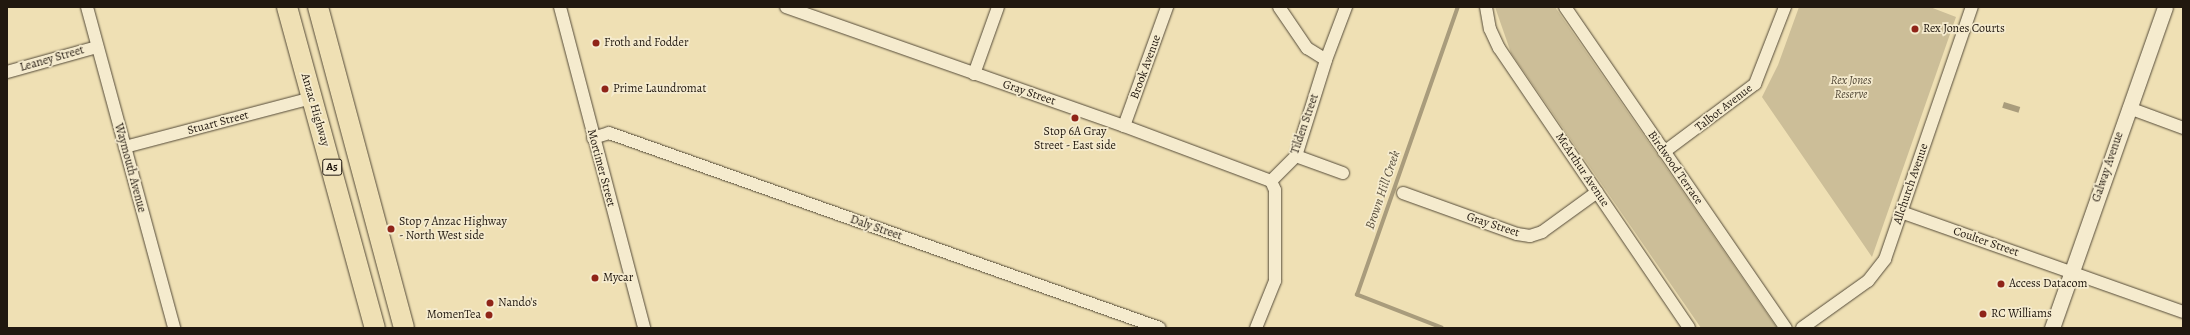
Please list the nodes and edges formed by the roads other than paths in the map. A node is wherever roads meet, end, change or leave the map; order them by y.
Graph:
1 (87, 7) edge
2 (287, 7) edge
3 (318, 7) edge
4 (560, 7) edge
5 (786, 7) edge
6 (998, 7) edge
7 (1167, 7) edge
8 (1279, 7) edge
9 (1346, 7) edge
10 (1486, 7) edge
11 (1565, 7) edge
12 (1784, 7) edge
13 (1972, 7) edge
14 (2165, 7) edge
15 (97, 47) junction
16 (1326, 60) junction
17 (7, 72) edge
18 (974, 74) junction
19 (312, 98) junction
20 (2129, 108) junction
21 (1124, 126) junction
22 (2183, 128) edge
23 (593, 138) junction
24 (125, 147) junction
25 (1664, 152) junction
26 (1296, 156) junction
27 (358, 160) junction
28 (1343, 173) dead end
29 (1271, 181) junction
30 (337, 186) junction
31 (1597, 192) junction
32 (1403, 193) dead end
33 (1901, 212) junction
34 (2072, 272) junction
35 (394, 290) junction
36 (2183, 312) edge
37 (174, 328) edge
38 (375, 328) edge
39 (380, 328) edge
40 (404, 328) edge
41 (644, 328) edge
42 (1160, 328) edge
43 (1256, 328) edge
44 (1690, 328) edge
45 (1786, 328) edge
46 (1802, 328) edge
47 (2052, 328) edge

1 - 15 street, Waymouth Avenue
2 - 19 highway, Anzac Highway / A5
3 - 27 highway, A5
4 - 23 street, Mortimer Street
5 - 18 street, Gray Street
6 - 18 street
7 - 21 street, Brook Avenue
8 - 16 street
9 - 16 street, Tilden Street
10 - 31 street, McArthur Avenue
11 - 25 street, Birdwood Terrace
12 - 25 street, Talbot Avenue
13 - 33 street, Allchurch Avenue
14 - 20 street, Galway Avenue
15 - 17 street, Leaney Street
15 - 24 street, Waymouth Avenue
16 - 26 street, Tilden Street
18 - 21 street, Gray Street
19 - 24 street, Stuart Street
19 - 30 highway, Anzac Highway / A5
20 - 22 street
20 - 34 street, Galway Avenue
21 - 29 street, Gray Street
23 - 41 street, Mortimer Street
23 - 42 street, Daly Street
24 - 37 street, Waymouth Avenue
25 - 45 street, Birdwood Terrace
26 - 28 street
26 - 29 street, Tilden Street
27 - 30 highway
27 - 35 highway, A5
29 - 43 street
30 - 38 highway, Anzac Highway / A5
31 - 32 street, Gray Street
31 - 44 street, McArthur Avenue
33 - 34 street, Coulter Street
33 - 46 street, Allchurch Avenue
34 - 36 street, Coulter Street
34 - 47 street, Galway Avenue
35 - 39 highway
35 - 40 highway, A5

